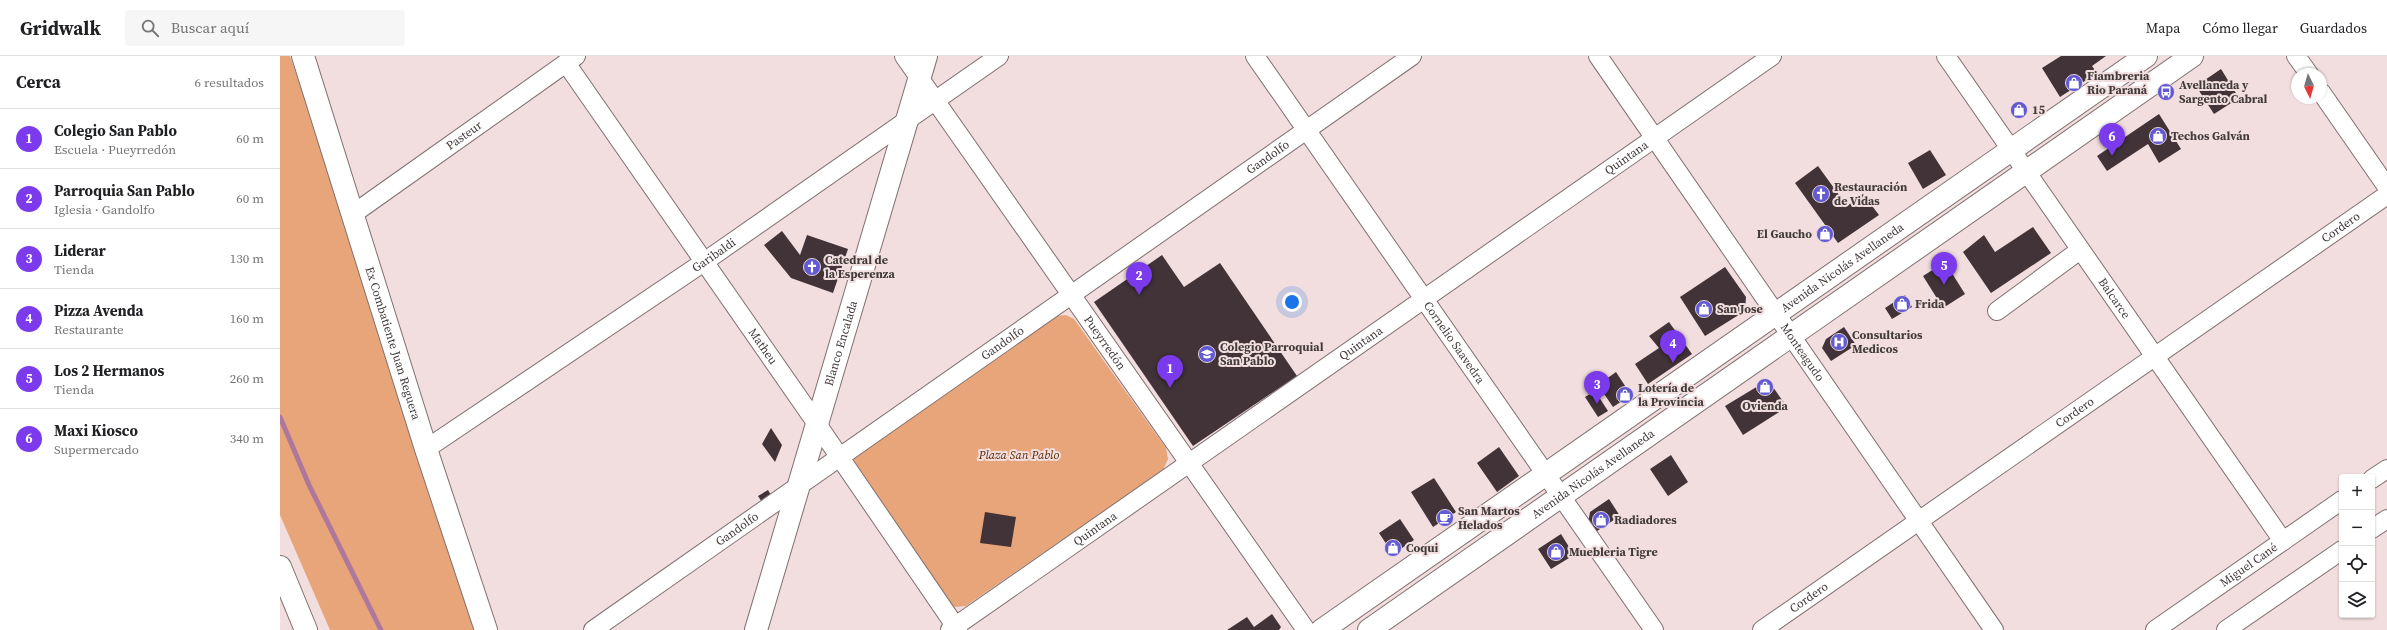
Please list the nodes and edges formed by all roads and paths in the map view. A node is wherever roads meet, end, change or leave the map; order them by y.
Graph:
1 (303, 56) edge
2 (904, 56) edge
3 (926, 56) edge
4 (998, 56) edge
5 (1255, 56) edge
6 (1412, 56) edge
7 (1598, 56) edge
8 (1772, 56) edge
9 (1946, 56) edge
10 (2146, 56) edge
11 (2192, 56) edge
12 (2296, 56) edge
13 (571, 60) edge
14 (2304, 68) edge
15 (920, 79) junction
16 (935, 100) junction
17 (2327, 101) edge
18 (908, 120) junction
19 (1307, 131) junction
20 (1654, 138) junction
21 (2012, 151) junction
22 (2026, 171) junction
23 (2387, 187) edge
24 (2387, 195) edge
25 (353, 214) junction
26 (2080, 250) junction
27 (704, 262) junction
28 (1070, 294) junction
29 (1424, 299) junction
30 (1997, 312) dead end
31 (1776, 314) junction
32 (1791, 336) junction
33 (2155, 357) junction
34 (817, 424) junction
35 (426, 449) junction
36 (839, 457) junction
37 (1190, 463) junction
38 (2387, 469) edge
39 (1546, 475) junction
40 (2375, 478) edge
41 (798, 488) junction
42 (1561, 496) junction
43 (2339, 502) edge
44 (2387, 519) edge
45 (1919, 521) junction
46 (2375, 527) edge
47 (2283, 541) junction
48 (2339, 552) edge
49 (281, 569) edge
50 (954, 629) edge
51 (306, 630) edge
52 (312, 630) edge
53 (486, 630) edge
54 (593, 630) edge
55 (756, 630) edge
56 (1306, 630) edge
57 (1322, 630) edge
58 (1369, 630) edge
59 (1654, 630) edge
60 (1762, 630) edge
61 (1994, 630) edge
62 (2156, 630) edge
63 (2226, 630) edge

1 - 25 main road, Ex Combatiente Juan Reguera
2 - 15 street, Pueyrredón
3 - 15 main road, Blanco Encalada
4 - 16 street, Garibaldi
5 - 19 street, Cornelio Saavedra
6 - 19 street, Gandolfo
7 - 20 street, Monteagudo
8 - 20 street, Quintana
9 - 21 street, Balcarce
10 - 21 main road, Avenida Nicolás Avellaneda
11 - 22 main road, Avenida Nicolás Avellaneda
12 - 14 street
13 - 25 street, Pasteur
13 - 27 street, Matheu
15 - 16 street, Pueyrredón
15 - 18 main road, Blanco Encalada
16 - 18 street, Garibaldi
16 - 28 street, Pueyrredón
17 - 23 street
18 - 27 street, Garibaldi
18 - 34 main road, Blanco Encalada
19 - 28 street, Gandolfo
19 - 29 street, Cornelio Saavedra
20 - 29 street, Quintana
20 - 31 street, Monteagudo
21 - 22 street, Balcarce
21 - 31 main road, Avenida Nicolás Avellaneda
22 - 26 street, Balcarce
22 - 32 main road, Avenida Nicolás Avellaneda
24 - 33 street, Cordero
25 - 35 main road, Ex Combatiente Juan Reguera
26 - 30 street
26 - 33 street, Balcarce
27 - 34 street, Matheu
27 - 35 street, Garibaldi
28 - 36 street, Gandolfo
28 - 37 street, Pueyrredón
29 - 37 street, Quintana
29 - 39 street, Cornelio Saavedra
31 - 32 street, Monteagudo
31 - 39 main road, Avenida Nicolás Avellaneda
32 - 42 main road, Avenida Nicolás Avellaneda
32 - 45 street, Monteagudo
33 - 45 street, Cordero
33 - 47 street, Balcarce
34 - 36 street, Matheu
34 - 41 main road, Blanco Encalada
35 - 53 main road, Ex Combatiente Juan Reguera
36 - 41 street, Gandolfo
36 - 50 street, Matheu
37 - 50 street, Quintana
37 - 56 street, Pueyrredón
38 - 40 street
39 - 42 street, Cornelio Saavedra
39 - 57 main road, Avenida Nicolás Avellaneda
41 - 54 street, Gandolfo
41 - 55 main road, Blanco Encalada
42 - 58 main road, Avenida Nicolás Avellaneda
42 - 59 street, Cornelio Saavedra
43 - 47 street, Miguel Cané
44 - 46 street
45 - 60 street, Cordero
45 - 61 street, Monteagudo
47 - 62 street, Miguel Cané
48 - 63 street
49 - 51 main road
49 - 52 main road

